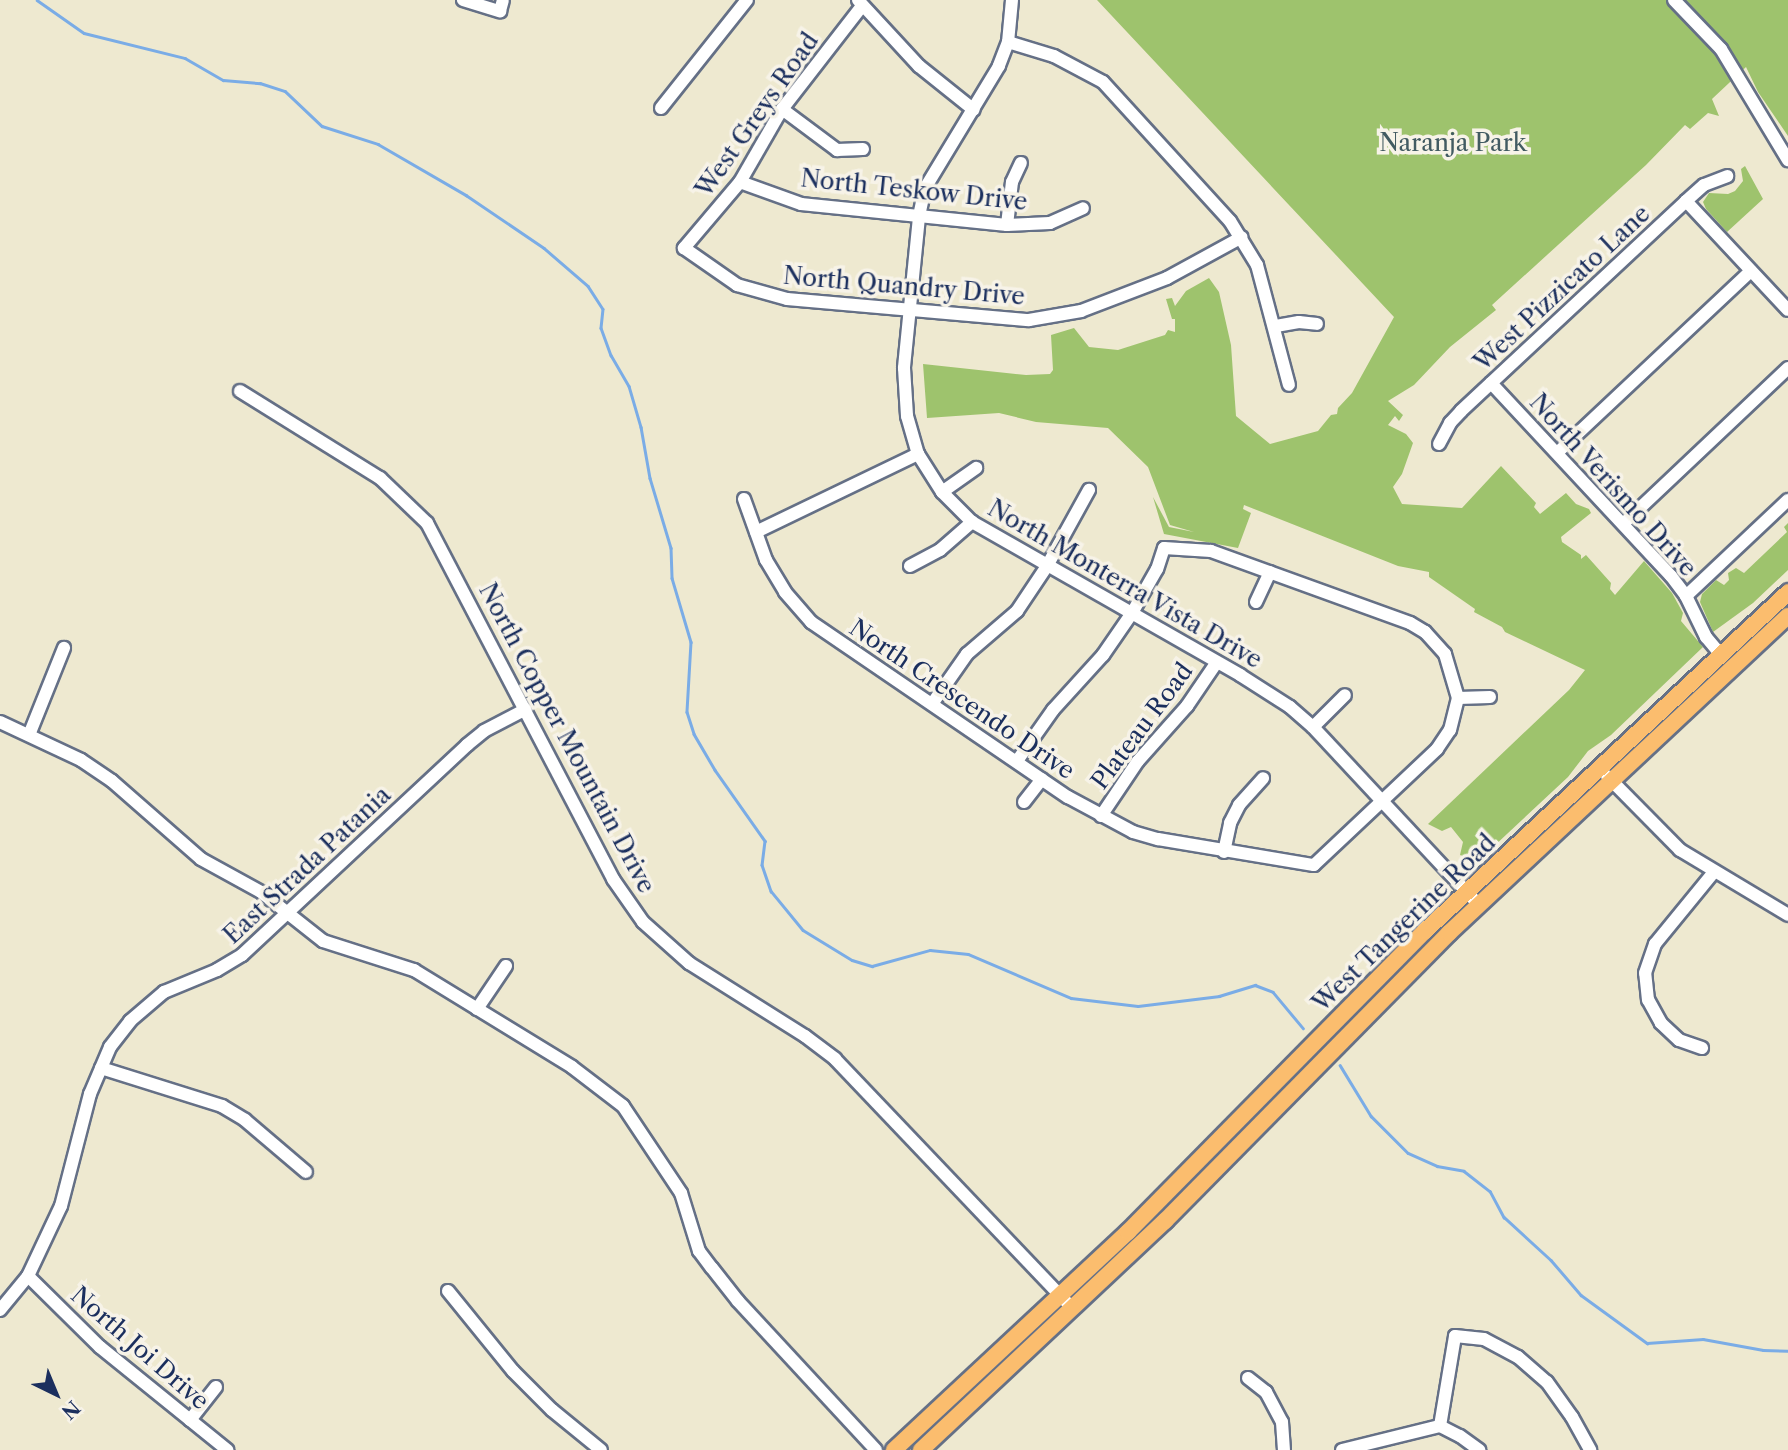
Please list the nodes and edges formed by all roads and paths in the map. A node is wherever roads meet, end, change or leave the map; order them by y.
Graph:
1 (463, 0) edge
2 (747, 0) edge
3 (1012, 0) edge
4 (1674, 0) edge
5 (860, 3) edge
6 (501, 6) edge
7 (1008, 42) junction
8 (662, 108) dead end
9 (782, 110) junction
10 (974, 110) junction
11 (863, 149) dead end
12 (1788, 160) edge
13 (1021, 163) dead end
14 (1727, 176) dead end
15 (740, 182) junction
16 (1686, 201) junction
17 (1083, 208) dead end
18 (919, 217) junction
19 (1007, 225) junction
20 (1242, 237) junction
21 (684, 248) joint
22 (1751, 271) junction
23 (910, 309) junction
24 (1788, 310) edge
25 (1317, 324) dead end
26 (1276, 326) junction
27 (1788, 368) edge
28 (1491, 383) junction
29 (1289, 385) dead end
30 (240, 391) dead end
31 (1439, 444) dead end
32 (1556, 453) junction
33 (918, 454) junction
34 (976, 468) dead end
35 (1089, 490) dead end
36 (942, 492) junction
37 (744, 499) dead end
38 (1788, 500) edge
39 (972, 522) junction
40 (1623, 524) junction
41 (756, 532) junction
42 (910, 566) dead end
43 (1047, 566) junction
44 (1270, 572) junction
45 (1788, 592) edge
46 (1686, 596) junction
47 (1256, 602) dead end
48 (1132, 614) junction
49 (1788, 616) edge
50 (64, 648) dead end
51 (1721, 655) junction
52 (1217, 662) junction
53 (1345, 695) dead end
54 (1490, 697) dead end
55 (1458, 698) junction
56 (932, 704) junction
57 (526, 709) junction
58 (0, 722) edge
59 (1313, 727) junction
60 (29, 735) junction
61 (1017, 761) junction
62 (1600, 768) junction
63 (1263, 778) dead end
64 (1042, 779) junction
65 (1612, 781) junction
66 (1024, 802) dead end
67 (1384, 802) junction
68 (1101, 816) junction
69 (1224, 852) junction
70 (1714, 872) junction
71 (1466, 892) junction
72 (1479, 905) junction
73 (289, 913) junction
74 (1788, 915) edge
75 (506, 966) dead end
76 (477, 1009) junction
77 (1702, 1048) dead end
78 (100, 1068) junction
79 (306, 1172) dead end
80 (28, 1276) junction
81 (448, 1291) dead end
82 (1060, 1296) junction
83 (1073, 1309) junction
84 (0, 1310) edge
85 (1248, 1378) dead end
86 (216, 1387) dead end
87 (190, 1420) junction
88 (1440, 1426) junction
89 (1369, 1446) edge
90 (227, 1450) edge
91 (601, 1450) edge
92 (876, 1450) edge
93 (894, 1450) edge
94 (921, 1450) edge
95 (1284, 1450) edge
96 (1342, 1450) edge
97 (1479, 1450) edge
98 (1590, 1450) edge

1 - 6 street
2 - 8 street
3 - 7 street, North Monterra Vista Drive
4 - 12 street
5 - 9 street, West Greys Road
5 - 10 street
7 - 10 street, North Monterra Vista Drive
7 - 20 street
9 - 11 street
9 - 15 street, West Greys Road
10 - 18 street, North Monterra Vista Drive
13 - 19 street
14 - 16 street, West Pizzicato Lane
15 - 18 street, North Teskow Drive
15 - 21 street, West Greys Road
16 - 22 street
16 - 28 street, West Pizzicato Lane
17 - 19 street, North Teskow Drive
18 - 19 street, North Teskow Drive
18 - 23 street, North Monterra Vista Drive
20 - 23 street, North Quandry Drive
20 - 26 street
21 - 23 street, North Quandry Drive
22 - 24 street
22 - 32 street
23 - 33 street, North Monterra Vista Drive
25 - 26 street
26 - 29 street
27 - 40 street
28 - 31 street, West Pizzicato Lane
28 - 32 street, North Verismo Drive
30 - 57 street, North Copper Mountain Drive
32 - 40 street, North Verismo Drive
33 - 36 street, North Monterra Vista Drive
33 - 41 street
34 - 36 street
35 - 43 street
36 - 39 street, North Monterra Vista Drive
37 - 41 street, North Crescendo Drive
38 - 46 street
39 - 42 street
39 - 43 street, North Monterra Vista Drive
40 - 46 street, North Verismo Drive
41 - 56 street, North Crescendo Drive
43 - 48 street, North Monterra Vista Drive
43 - 56 street
44 - 47 street
44 - 48 street
44 - 55 street
45 - 51 main road, West Tangerine Road
46 - 51 street, North Verismo Drive
48 - 52 street, North Monterra Vista Drive
48 - 61 street
49 - 65 main road, West Tangerine Road
50 - 60 street
51 - 62 main road, West Tangerine Road
52 - 59 street, North Monterra Vista Drive
52 - 68 street, Plateau Road
53 - 59 street
54 - 55 street
55 - 67 street
56 - 61 street, North Crescendo Drive
57 - 73 street, East Strada Patania
57 - 82 street, North Copper Mountain Drive
58 - 60 street
59 - 67 street, North Monterra Vista Drive
60 - 73 street
61 - 64 street, North Crescendo Drive
62 - 65 street
62 - 71 main road, West Tangerine Road
63 - 69 street
64 - 66 street
64 - 68 street, North Crescendo Drive
65 - 70 street
65 - 72 main road, West Tangerine Road
67 - 69 street, North Crescendo Drive
67 - 71 street, North Monterra Vista Drive
68 - 69 street, North Crescendo Drive
70 - 74 street
70 - 77 street
71 - 72 street, North Monterra Vista Drive
71 - 82 main road, West Tangerine Road
72 - 83 main road, West Tangerine Road
73 - 76 street
73 - 78 street, East Strada Patania
75 - 76 street
76 - 92 street
78 - 79 street
78 - 80 street, East Strada Patania
80 - 84 street, East Strada Patania
80 - 87 street, North Joi Drive
81 - 91 street
82 - 83 street, North Copper Mountain Drive
82 - 93 main road, West Tangerine Road
83 - 94 main road, West Tangerine Road
85 - 95 street
86 - 87 street
87 - 90 street, North Joi Drive
88 - 89 street
88 - 97 street
88 - 98 street
89 - 96 street

